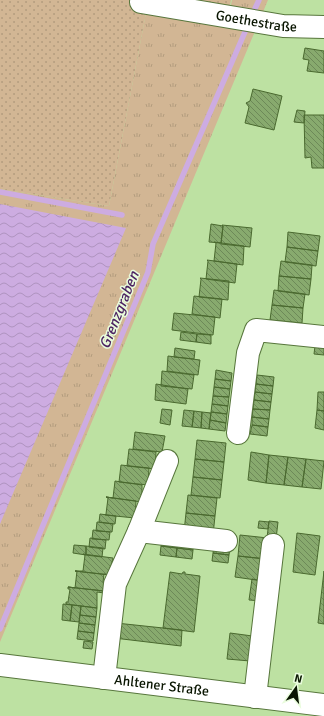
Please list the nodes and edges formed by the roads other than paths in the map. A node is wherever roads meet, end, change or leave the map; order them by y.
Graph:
1 (142, 2) dead end
2 (324, 27) edge
3 (324, 337) edge
4 (238, 433) dead end
5 (167, 461) dead end
6 (139, 531) junction
7 (226, 541) dead end
8 (272, 545) dead end
9 (0, 665) edge
10 (104, 678) junction
11 (254, 697) junction
12 (324, 705) edge

1 - 2 main road, Goethestraße
3 - 4 main road
5 - 6 main road
6 - 7 main road
6 - 10 main road
8 - 11 main road
9 - 10 main road, Ahltener Straße
10 - 11 main road, Ahltener Straße
11 - 12 main road, Ahltener Straße

